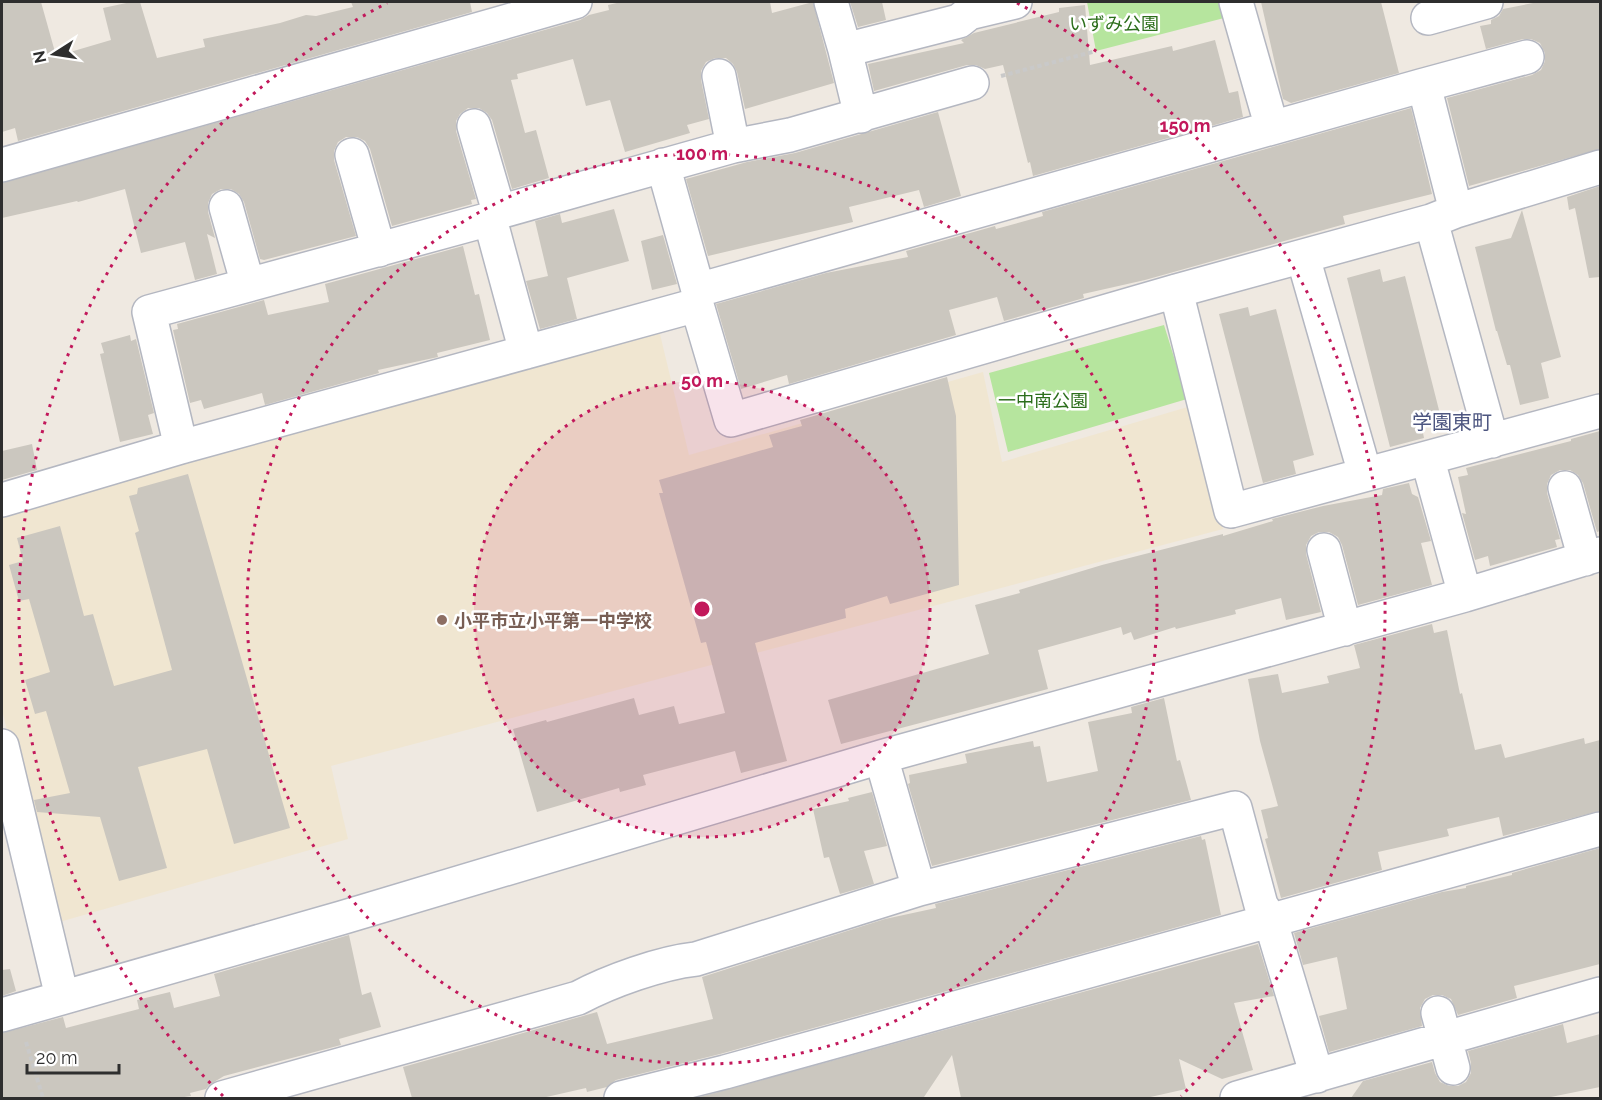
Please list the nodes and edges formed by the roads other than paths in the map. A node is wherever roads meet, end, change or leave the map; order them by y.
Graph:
1 (575, 2) edge
2 (831, 2) edge
3 (1015, 2) edge
4 (1236, 2) edge
5 (1486, 2) edge
6 (1428, 18) dead end
7 (845, 50) junction
8 (1527, 57) dead end
9 (719, 76) dead end
10 (972, 83) road end
11 (1424, 85) junction
12 (861, 116) junction
13 (474, 126) dead end
14 (1272, 128) junction
15 (734, 146) junction
16 (352, 155) dead end
17 (2, 165) edge
18 (663, 165) junction
19 (1600, 167) edge
20 (226, 207) dead end
21 (495, 215) junction
22 (1443, 216) junction
23 (379, 249) junction
24 (1303, 257) junction
25 (248, 285) junction
26 (1176, 291) junction
27 (697, 298) junction
28 (526, 352) junction
29 (1600, 411) edge
30 (1492, 441) junction
31 (181, 447) junction
32 (1365, 474) junction
33 (1432, 475) dead end
34 (1565, 488) dead end
35 (2, 500) edge
36 (1324, 550) dead end
37 (1593, 556) edge
38 (1465, 596) junction
39 (1345, 629) junction
40 (2, 751) edge
41 (880, 757) junction
42 (1600, 829) edge
43 (919, 889) junction
44 (1270, 919) junction
45 (1600, 994) edge
46 (62, 997) junction
47 (9, 1013) edge
48 (1317, 1076) junction
49 (729, 1085) edge
50 (222, 1098) edge
51 (621, 1098) edge
52 (1237, 1098) edge

1 - 17 street
2 - 7 street
3 - 7 street
4 - 14 street
5 - 6 street
7 - 12 street
8 - 11 street
9 - 15 street
10 - 12 street
11 - 14 street
11 - 22 street
12 - 15 street
13 - 21 street
14 - 27 street
15 - 18 street
16 - 23 street
18 - 21 street
18 - 27 street
19 - 22 street
20 - 25 street
21 - 23 street
21 - 28 street
22 - 24 street
22 - 30 street
23 - 25 street
24 - 26 street
24 - 32 street
25 - 31 street
26 - 27 street
26 - 32 street
27 - 28 street
28 - 31 street
29 - 30 street
30 - 32 street
31 - 35 street
33 - 38 street
34 - 37 street
36 - 39 street
37 - 38 street
38 - 39 street
39 - 41 street
40 - 46 street
41 - 43 street
41 - 46 street
42 - 44 street
43 - 44 street
43 - 50 street
44 - 48 street
44 - 49 street
45 - 48 street
46 - 47 street
48 - 52 street
49 - 51 street

